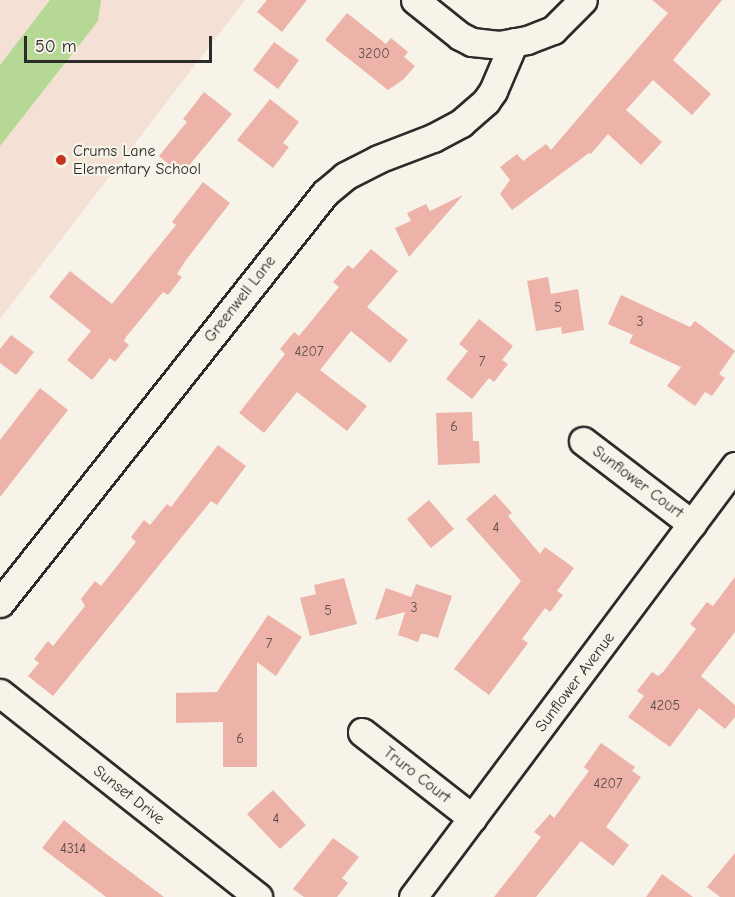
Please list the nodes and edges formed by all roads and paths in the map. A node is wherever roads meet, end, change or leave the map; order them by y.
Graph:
1 (415, 0) edge
2 (583, 0) edge
3 (514, 42) junction
4 (583, 441) dead end
5 (735, 466) edge
6 (692, 524) junction
7 (0, 603) edge
8 (0, 693) edge
9 (362, 732) dead end
10 (472, 818) junction
11 (258, 897) edge
12 (413, 897) edge

1 - 3 street
2 - 3 street
3 - 7 street, Greenwell Lane
4 - 6 street, Sunflower Court
5 - 6 street, Sunflower Avenue
6 - 10 street, Sunflower Avenue
8 - 11 street, Sunset Drive
9 - 10 street, Truro Court
10 - 12 street, Sunflower Avenue

